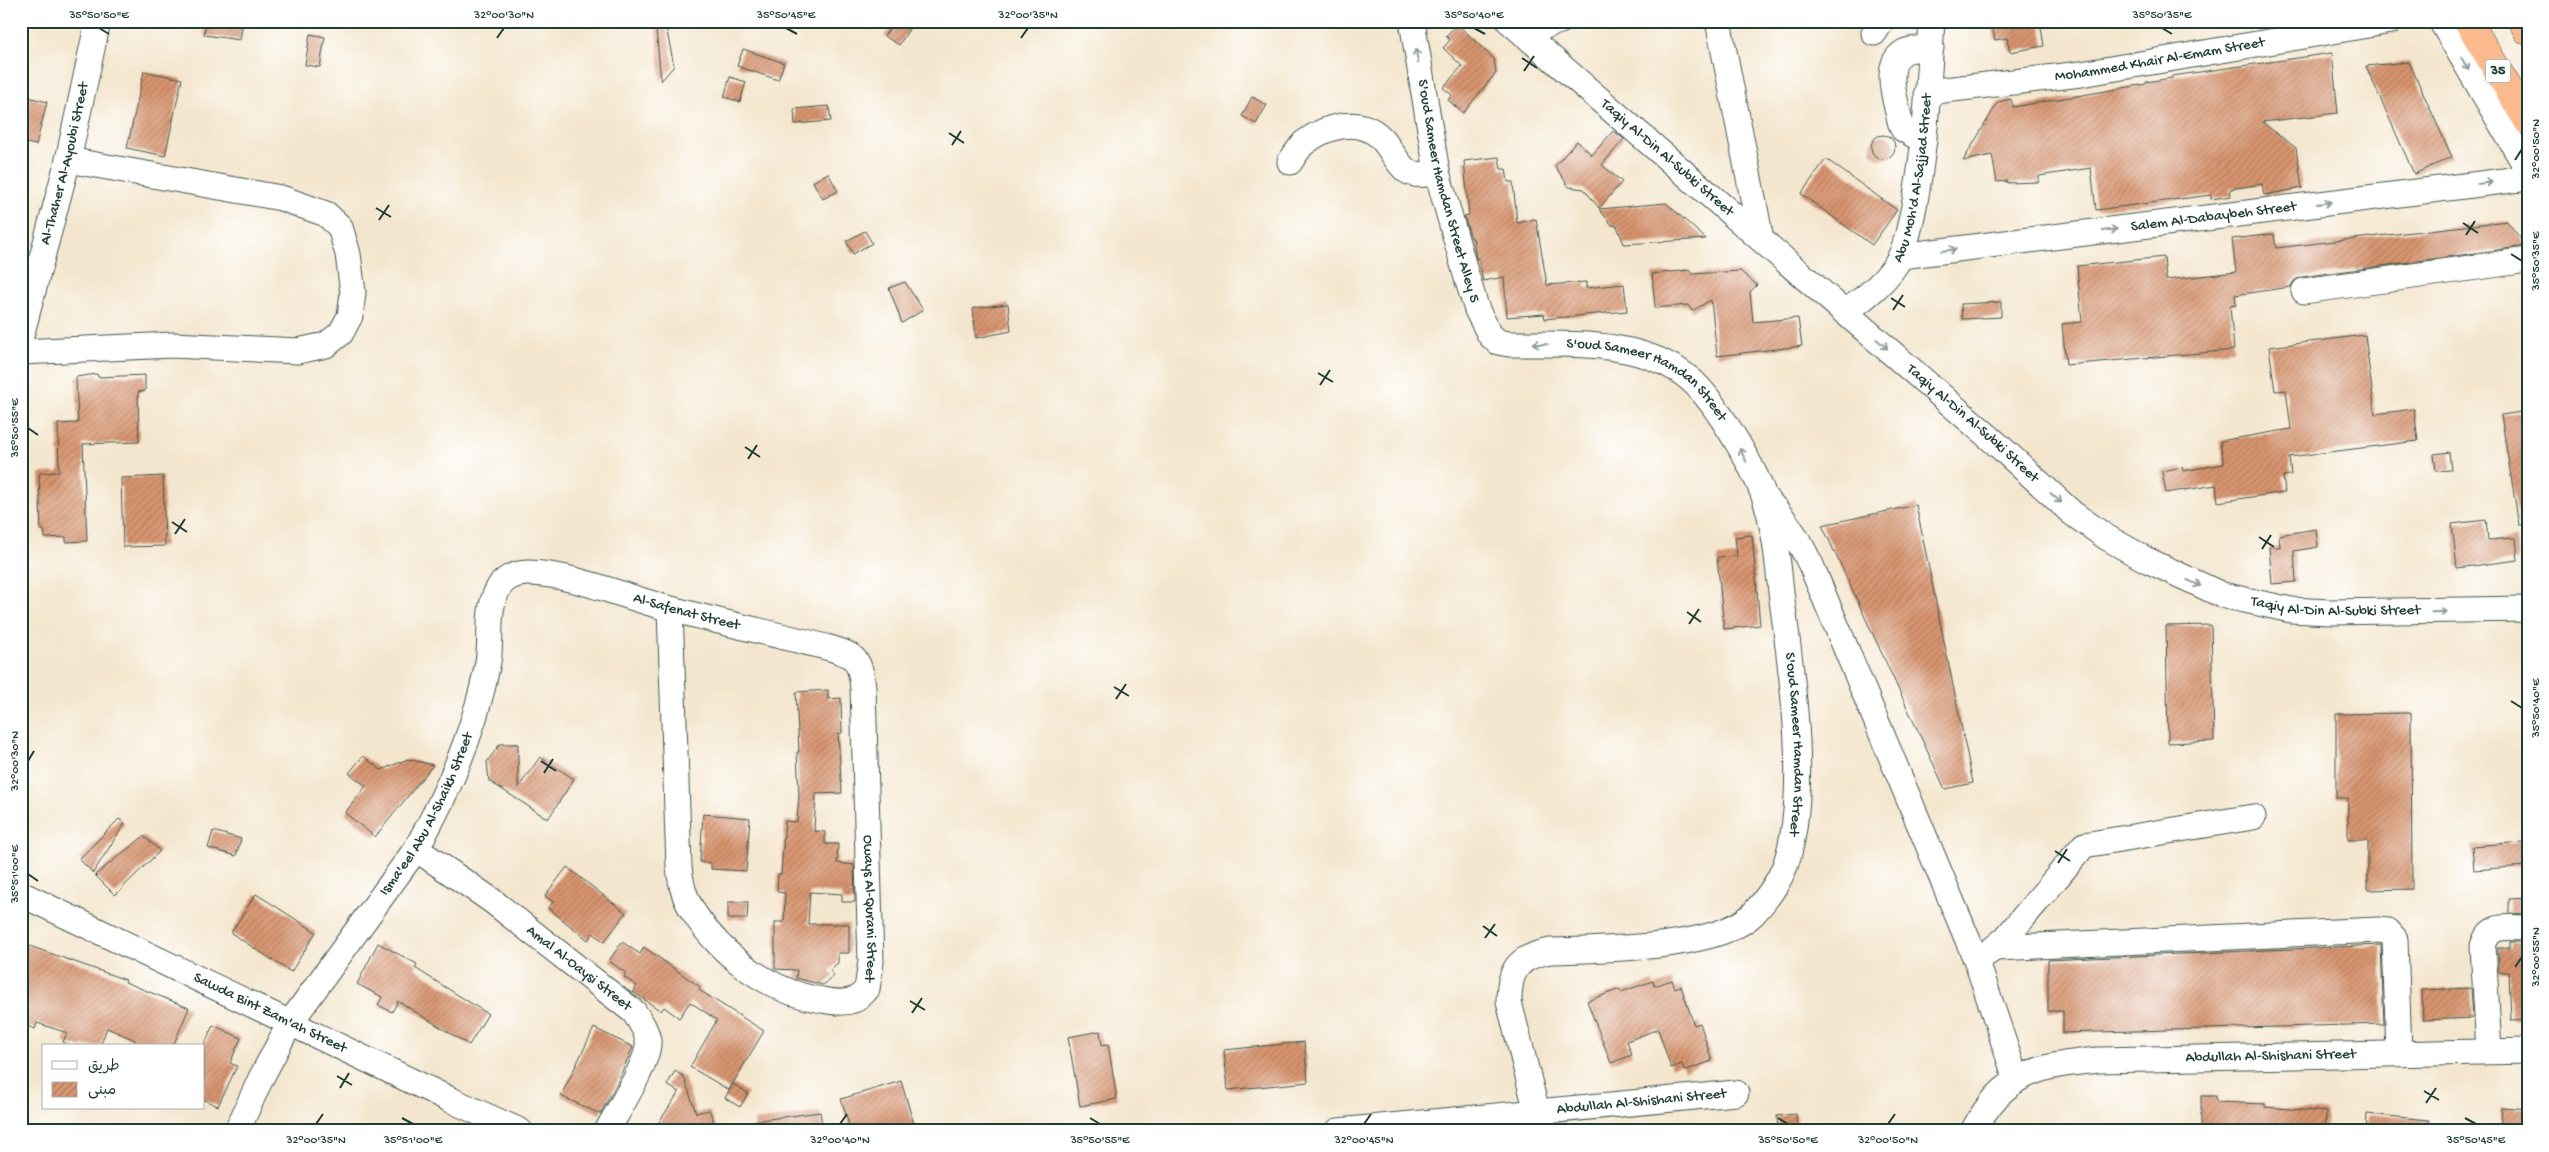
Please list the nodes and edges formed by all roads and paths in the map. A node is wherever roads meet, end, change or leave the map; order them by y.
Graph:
1 (98, 21) edge
2 (1412, 21) edge
3 (1560, 21) edge
4 (1718, 21) edge
5 (1932, 21) edge
6 (2391, 21) edge
7 (2441, 21) edge
8 (2468, 21) edge
9 (2522, 21) edge
10 (1516, 27) edge
11 (2528, 31) edge
12 (1931, 48) junction
13 (1927, 92) junction
14 (2528, 121) edge
15 (1924, 141) junction
16 (68, 160) junction
17 (1290, 162) dead end
18 (2528, 170) edge
19 (1437, 172) junction
20 (2528, 178) edge
21 (1761, 239) junction
22 (1901, 256) junction
23 (2528, 260) edge
24 (2304, 290) dead end
25 (1845, 312) junction
26 (21, 336) edge
27 (1509, 344) joint
28 (21, 352) edge
29 (1765, 498) junction
30 (505, 580) joint
31 (670, 609) junction
32 (2528, 610) edge
33 (861, 670) joint
34 (2253, 817) dead end
35 (416, 849) junction
36 (21, 894) edge
37 (2528, 928) edge
38 (1986, 955) junction
39 (290, 1023) junction
40 (2528, 1050) edge
41 (2489, 1051) junction
42 (2399, 1053) junction
43 (2016, 1079) junction
44 (1736, 1093) dead end
45 (1537, 1112) junction
46 (237, 1131) edge
47 (520, 1131) edge
48 (607, 1131) edge
49 (1338, 1131) edge
50 (1972, 1131) edge

1 - 16 street, Al-Thaher Al-Ayoubi Street
19 -> 2 street, S'oud Sameer Hamdan Street Alley 5
3 - 10 street
4 - 21 street
5 - 12 street, Abu Moh'd Al-Sajjad Street
6 - 13 street, Mohammed Khair Al-Emam Street
7 -> 18 street
8 - 14 highway, 35
9 - 11 highway
10 - 21 street, Taqiy Al-Din Al-Subki Street
12 - 13 street, Abu Moh'd Al-Sajjad Street
12 - 15 street
13 - 15 street, Abu Moh'd Al-Sajjad Street
15 - 22 street, Abu Moh'd Al-Sajjad Street
16 - 26 street, Al-Thaher Al-Ayoubi Street
16 - 28 street
17 - 19 street
19 - 27 street, S'oud Sameer Hamdan Street Alley 5
22 -> 20 street, Salem Al-Dabaybeh Street
21 - 25 street, Taqiy Al-Din Al-Subki Street
22 - 25 street, Abu Moh'd Al-Sajjad Street
23 - 24 street
25 -> 32 street, Taqiy Al-Din Al-Subki Street
29 -> 27 street, S'oud Sameer Hamdan Street
29 - 38 street, S'oud Sameer Hamdan Street
29 - 45 street, S'oud Sameer Hamdan Street
30 - 31 street, Al-Safenat Street
30 - 35 street, Isma'eel Abu Al-Shaikh Street
31 - 33 street, Al-Safenat Street
31 - 33 street, Oways Al-Qurani Street
34 - 38 street
35 - 39 street, Isma'eel Abu Al-Shaikh Street
35 - 48 street, Amal Al-Oaysi Street
36 - 39 street, Sawda Bint Zam'ah Street
37 - 41 street
38 - 42 street
38 - 43 street, S'oud Sameer Hamdan Street
39 - 46 street, Isma'eel Abu Al-Shaikh Street
39 - 47 street, Sawda Bint Zam'ah Street
40 - 41 street, Abdullah Al-Shishani Street
41 - 42 street, Abdullah Al-Shishani Street
42 - 43 street, Abdullah Al-Shishani Street
43 - 50 street, Abdullah Al-Shishani Street
44 - 45 street, Abdullah Al-Shishani Street
45 - 49 street, Abdullah Al-Shishani Street

